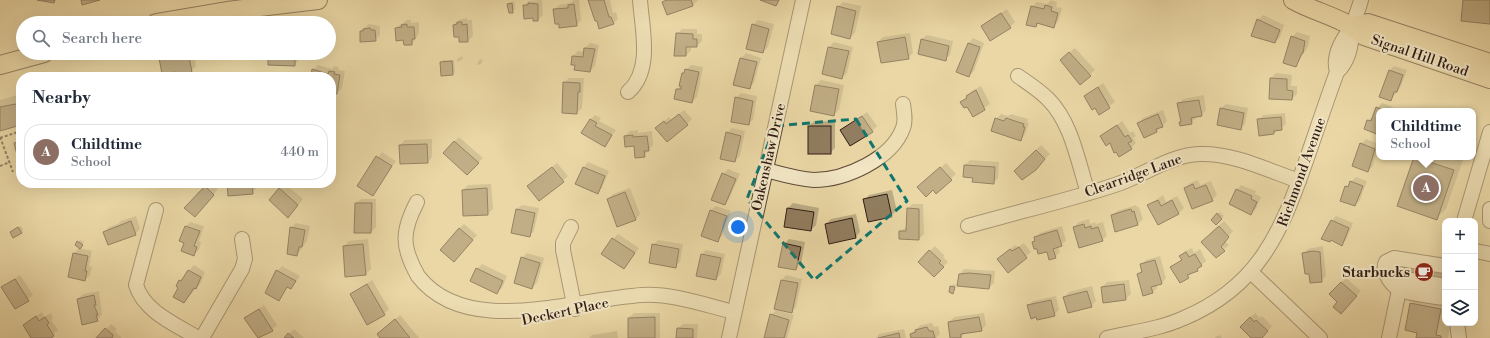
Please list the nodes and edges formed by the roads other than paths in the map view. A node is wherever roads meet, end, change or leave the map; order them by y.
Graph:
1 (318, 0) edge
2 (640, 0) edge
3 (803, 0) edge
4 (1293, 0) edge
5 (1361, 0) edge
6 (197, 16) edge
7 (1353, 26) junction
8 (18, 60) edge
9 (1444, 63) junction
10 (1490, 63) edge
11 (0, 65) edge
12 (1490, 68) edge
13 (1018, 76) dead end
14 (1490, 79) edge
15 (628, 92) dead end
16 (903, 104) dead end
17 (1490, 132) edge
18 (766, 170) junction
19 (1299, 181) junction
20 (1088, 193) junction
21 (417, 202) dead end
22 (1490, 209) edge
23 (156, 210) dead end
24 (1465, 218) edge
25 (1490, 221) edge
26 (968, 226) dead end
27 (571, 227) dead end
28 (242, 239) dead end
29 (1478, 252) edge
30 (1490, 254) edge
31 (1399, 259) junction
32 (1442, 266) edge
33 (1251, 272) junction
34 (1442, 285) edge
35 (1399, 290) junction
36 (1442, 297) edge
37 (575, 309) junction
38 (734, 312) junction
39 (1457, 326) edge
40 (198, 338) edge
41 (202, 338) edge
42 (729, 338) edge
43 (1107, 338) edge
44 (1320, 338) edge
45 (1389, 338) edge
46 (1459, 338) edge

1 - 6 main road
2 - 15 street
3 - 18 street, Oakenshaw Drive
4 - 7 main road, Signal Hill Road
5 - 7 street, Richmond Avenue
7 - 9 main road, Signal Hill Road
7 - 10 main road, Signal Hill Road
7 - 19 street, Richmond Avenue
8 - 11 main road
9 - 12 main road
9 - 14 main road, Signal Hill Road
13 - 20 street
16 - 18 street
17 - 24 street
18 - 38 street, Oakenshaw Drive
19 - 20 street, Clearridge Lane
19 - 33 street, Richmond Avenue
20 - 26 street, Clearridge Lane
21 - 37 street, Deckert Place
22 - 25 street
23 - 40 street
27 - 37 street
28 - 41 street
29 - 30 street
31 - 32 street
31 - 34 street
31 - 35 street
33 - 43 street, Richmond Avenue
33 - 44 street
35 - 36 street
35 - 45 street
37 - 38 street, Deckert Place
38 - 42 street, Oakenshaw Drive
39 - 46 street

